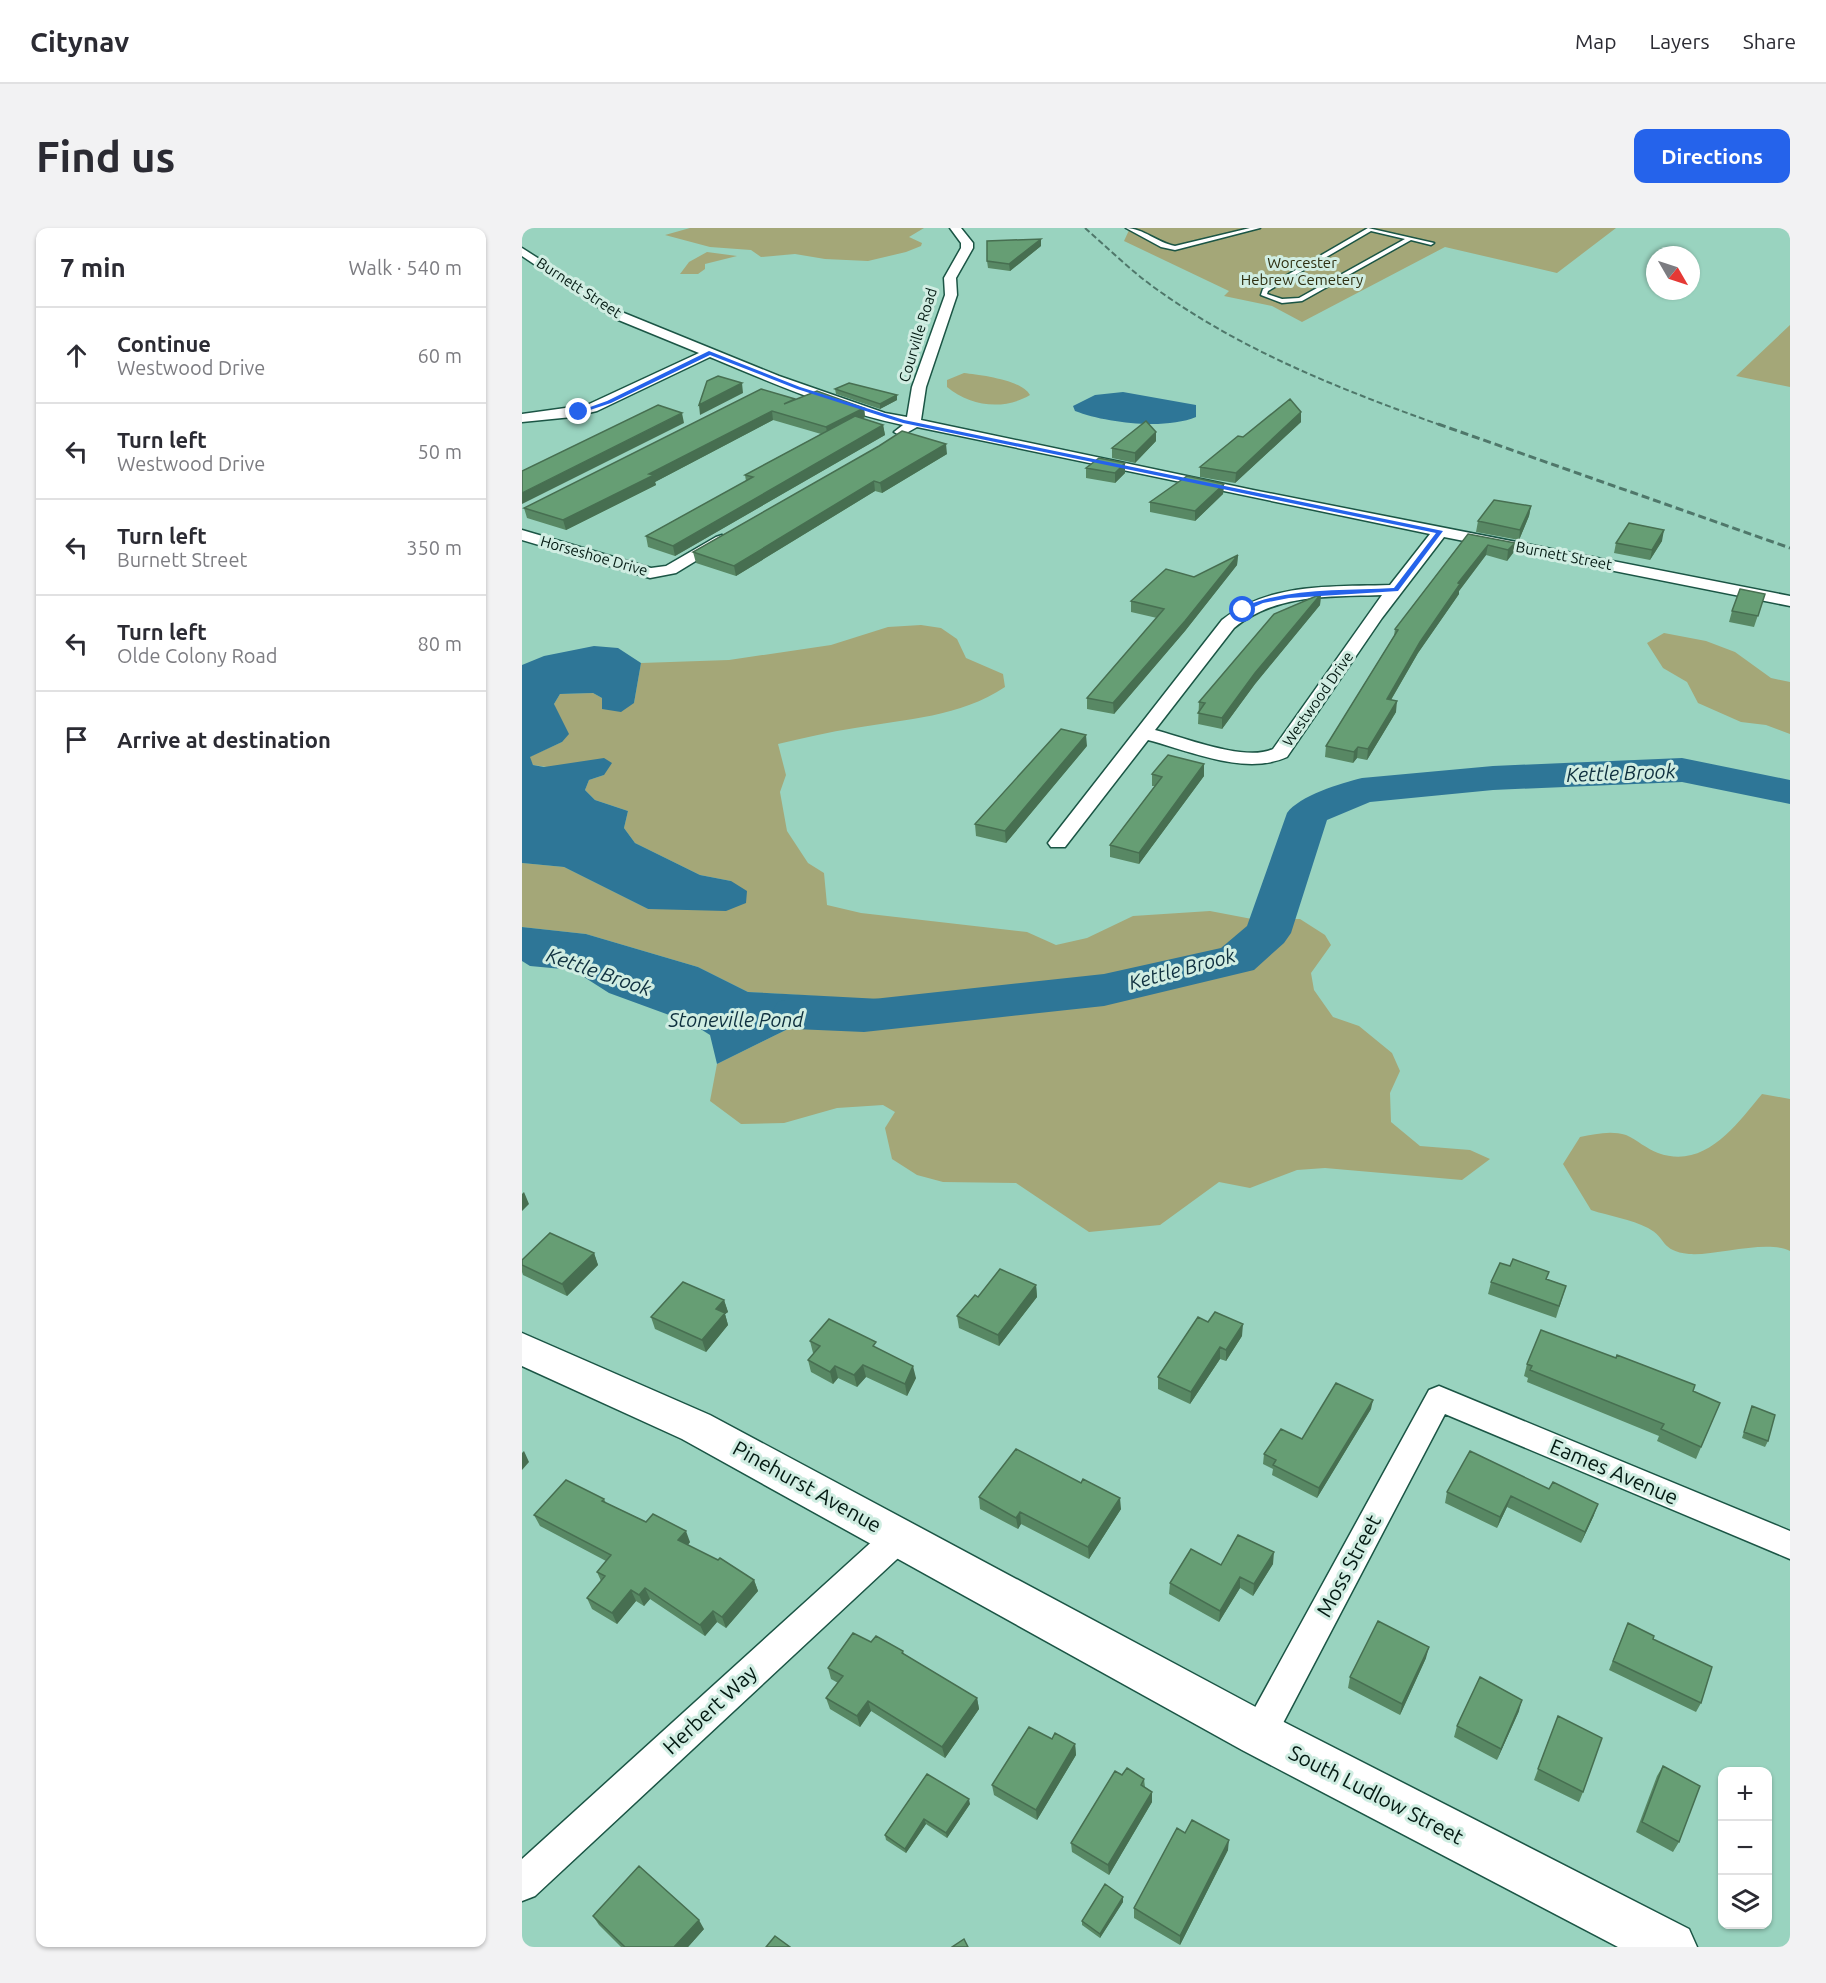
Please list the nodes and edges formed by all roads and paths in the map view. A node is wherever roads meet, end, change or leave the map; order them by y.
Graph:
1 (955, 228) edge
2 (1129, 228) edge
3 (1257, 228) edge
4 (1367, 229) edge
5 (1410, 238) junction
6 (1431, 243) dead end
7 (522, 251) edge
8 (709, 353) junction
9 (781, 382) junction
10 (760, 393) edge
11 (522, 418) edge
12 (913, 424) junction
13 (889, 440) edge
14 (1440, 531) junction
15 (522, 535) edge
16 (731, 535) edge
17 (1396, 590) junction
18 (1790, 601) edge
19 (1144, 734) junction
20 (1058, 843) dead end
21 (522, 1349) edge
22 (1439, 1398) joint
23 (899, 1537) junction
24 (1790, 1545) edge
25 (1084, 1639) joint
26 (1259, 1734) junction
27 (522, 1883) edge
28 (1671, 1947) edge

1 - 12 street, Courville Road
2 - 3 lane
4 - 5 lane
4 - 5 lane
5 - 6 lane
7 - 8 street, Burnett Street
8 - 9 street, Burnett Street
8 - 11 street
9 - 10 street
9 - 12 street, Burnett Street
12 - 13 street
12 - 14 street, Burnett Street
14 - 17 street, Westwood Drive
14 - 18 street, Burnett Street
15 - 16 street, Horseshoe Drive
17 - 19 street
17 - 19 street, Westwood Drive
19 - 20 street
21 - 23 main road, Pinehurst Avenue
22 - 24 street, Eames Avenue
22 - 26 street, Moss Street
23 - 25 main road, Pinehurst Avenue
23 - 27 street, Herbert Way
25 - 26 main road, South Ludlow Street
26 - 28 main road, South Ludlow Street

